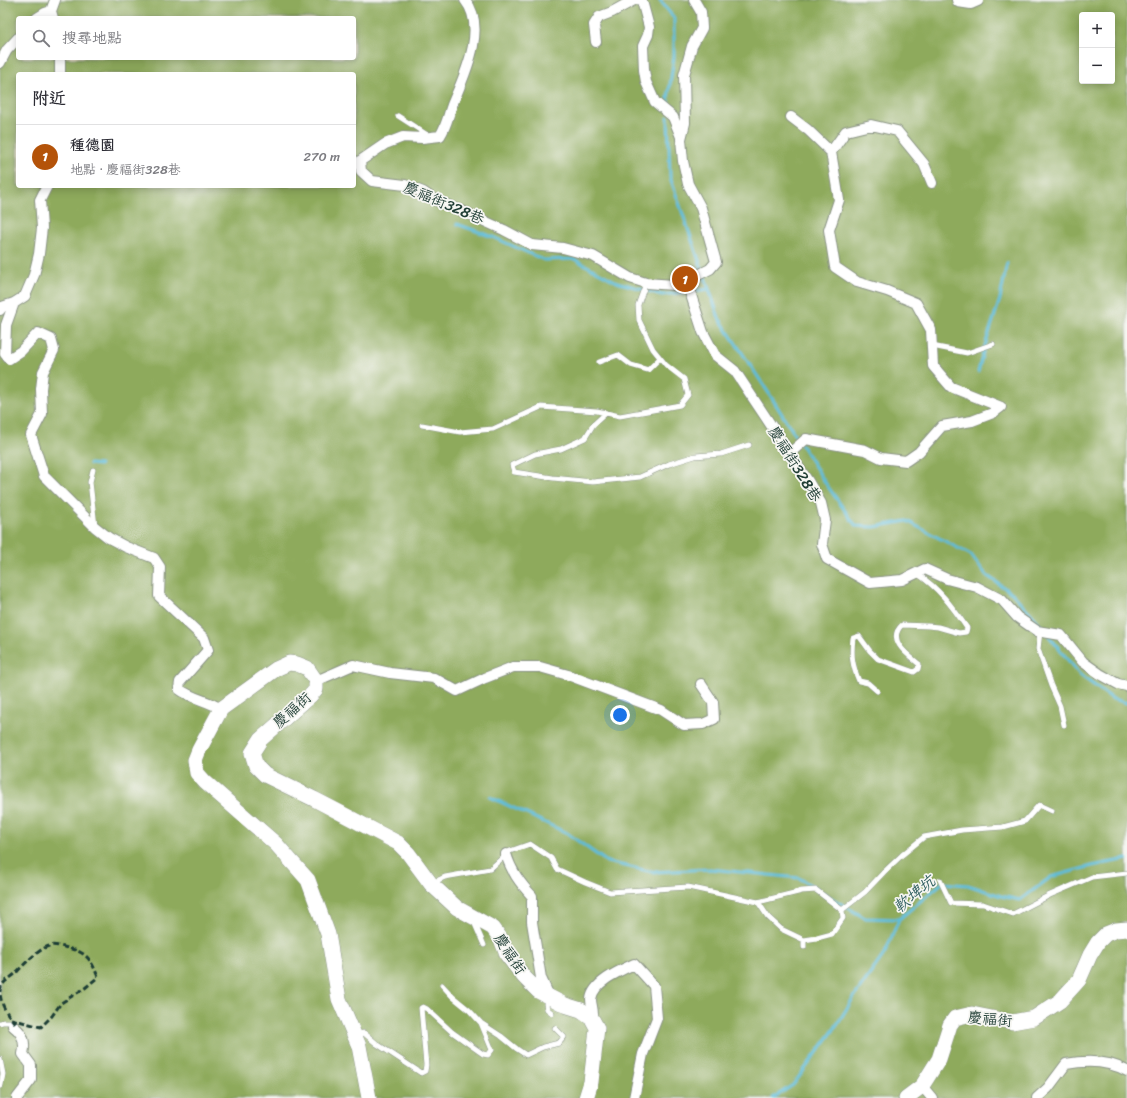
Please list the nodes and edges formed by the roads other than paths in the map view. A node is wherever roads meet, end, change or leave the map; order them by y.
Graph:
1 (55, 0) edge
2 (465, 0) edge
3 (634, 0) edge
4 (640, 0) edge
5 (694, 0) edge
6 (957, 0) edge
7 (978, 0) edge
8 (52, 14) edge
9 (40, 16) edge
10 (16, 40) edge
11 (596, 42) dead end
12 (60, 60) edge
13 (0, 63) edge
14 (60, 72) edge
15 (398, 116) dead end
16 (791, 117) dead end
17 (431, 137) junction
18 (681, 139) junction
19 (831, 152) junction
20 (932, 183) dead end
21 (46, 188) edge
22 (646, 284) junction
23 (688, 290) junction
24 (14, 303) junction
25 (0, 310) edge
26 (993, 344) dead end
27 (932, 346) junction
28 (660, 358) junction
29 (599, 362) dead end
30 (606, 413) junction
31 (422, 425) dead end
32 (749, 445) dead end
33 (793, 451) junction
34 (93, 470) dead end
35 (95, 527) junction
36 (916, 573) junction
37 (1040, 632) junction
38 (316, 680) junction
39 (701, 684) dead end
40 (1127, 686) edge
41 (877, 691) dead end
42 (221, 709) junction
43 (1064, 725) dead end
44 (1052, 811) dead end
45 (506, 854) junction
46 (1127, 873) edge
47 (940, 880) dead end
48 (431, 884) junction
49 (758, 902) junction
50 (842, 910) junction
51 (470, 916) junction
52 (1127, 929) edge
53 (804, 940) junction
54 (484, 945) dead end
55 (804, 947) dead end
56 (442, 985) dead end
57 (549, 996) junction
58 (552, 1013) dead end
59 (592, 1021) junction
60 (0, 1023) edge
61 (481, 1023) junction
62 (13, 1026) joint
63 (555, 1028) dead end
64 (354, 1034) junction
65 (0, 1059) edge
66 (1127, 1071) edge
67 (0, 1086) edge
68 (927, 1092) edge
69 (18, 1098) edge
70 (369, 1098) edge
71 (586, 1098) edge
72 (634, 1098) edge
73 (906, 1098) edge
74 (1037, 1098) edge

1 - 8 street
2 - 17 street
3 - 11 street
4 - 18 street
5 - 18 street
6 - 7 street
8 - 9 street
10 - 13 street
12 - 14 street
15 - 17 lane
16 - 19 street
17 - 22 street, 慶福街328巷
18 - 23 street
19 - 20 street
19 - 27 street, 慶福街328巷
21 - 24 street
22 - 23 street, 慶福街328巷
22 - 28 lane
23 - 33 street, 慶福街328巷
24 - 25 street
24 - 35 street
26 - 27 lane
27 - 33 street, 慶福街328巷
28 - 29 lane
28 - 30 lane
30 - 31 lane
30 - 32 lane
33 - 36 street, 慶福街328巷
34 - 35 lane
35 - 42 street
36 - 37 street, 慶福街328巷
36 - 41 lane
37 - 40 street, 慶福街328巷
37 - 43 lane
38 - 39 street
38 - 42 street, 慶福街
38 - 48 street, 慶福街
42 - 64 street, 慶福街
44 - 50 lane
45 - 48 lane
45 - 49 lane
45 - 57 street
46 - 47 lane
48 - 51 street, 慶福街
49 - 50 lane
49 - 53 lane
50 - 53 lane
51 - 54 lane
51 - 57 street, 慶福街
52 - 68 street, 慶福街
53 - 55 lane
56 - 61 lane
57 - 58 lane
57 - 59 street, 慶福街
59 - 71 street
59 - 72 street
60 - 62 lane
61 - 63 lane
61 - 64 lane
62 - 69 street
64 - 70 street, 慶福街
65 - 67 lane
66 - 74 street
68 - 73 street, 慶福街

